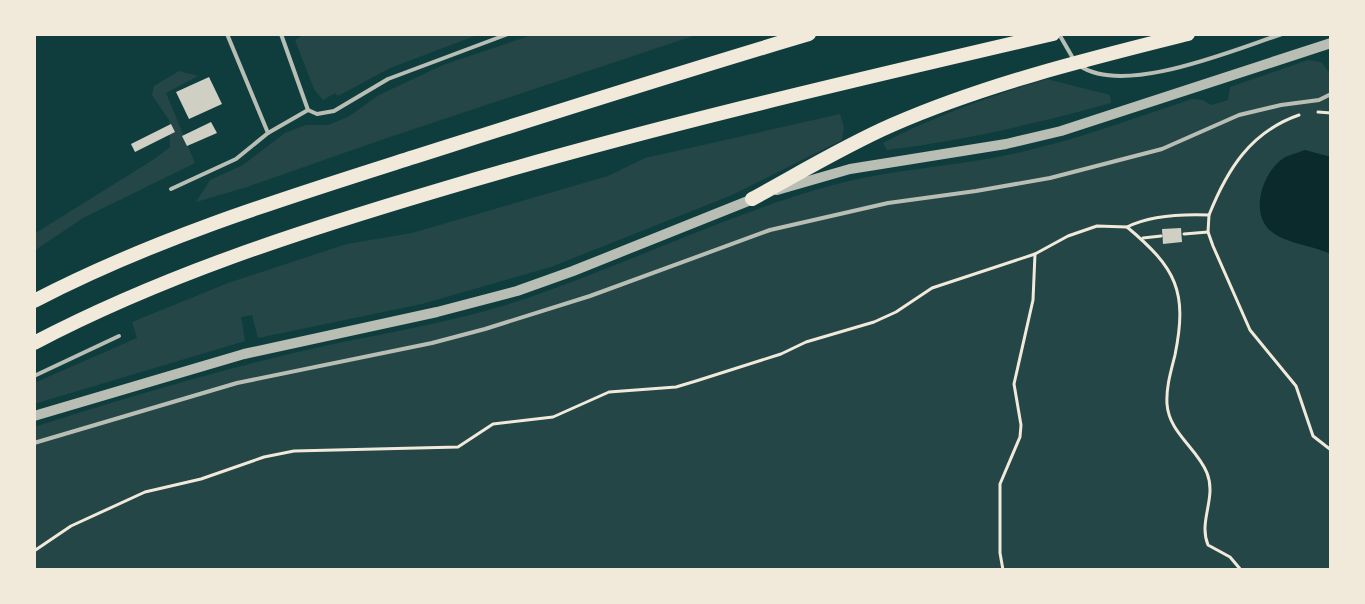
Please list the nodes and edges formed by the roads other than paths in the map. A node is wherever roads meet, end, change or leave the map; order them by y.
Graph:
1 (227, 34) edge
2 (281, 34) edge
3 (508, 34) edge
4 (809, 34) edge
5 (1056, 34) edge
6 (1188, 34) edge
7 (1282, 34) edge
8 (1329, 42) edge
9 (1075, 62) junction
10 (1331, 94) edge
11 (308, 110) junction
12 (268, 133) junction
13 (171, 189) dead end
14 (752, 199) junction
15 (34, 301) edge
16 (119, 336) dead end
17 (34, 343) edge
18 (34, 376) edge
19 (34, 416) edge
20 (34, 443) edge

1 - 12 lane
2 - 11 lane
3 - 11 lane
4 - 15 highway
5 - 9 lane
5 - 17 highway
6 - 9 highway
7 - 9 lane
8 - 14 street
9 - 14 highway
10 - 20 lane
11 - 12 lane
12 - 13 lane
14 - 19 street
16 - 18 lane

